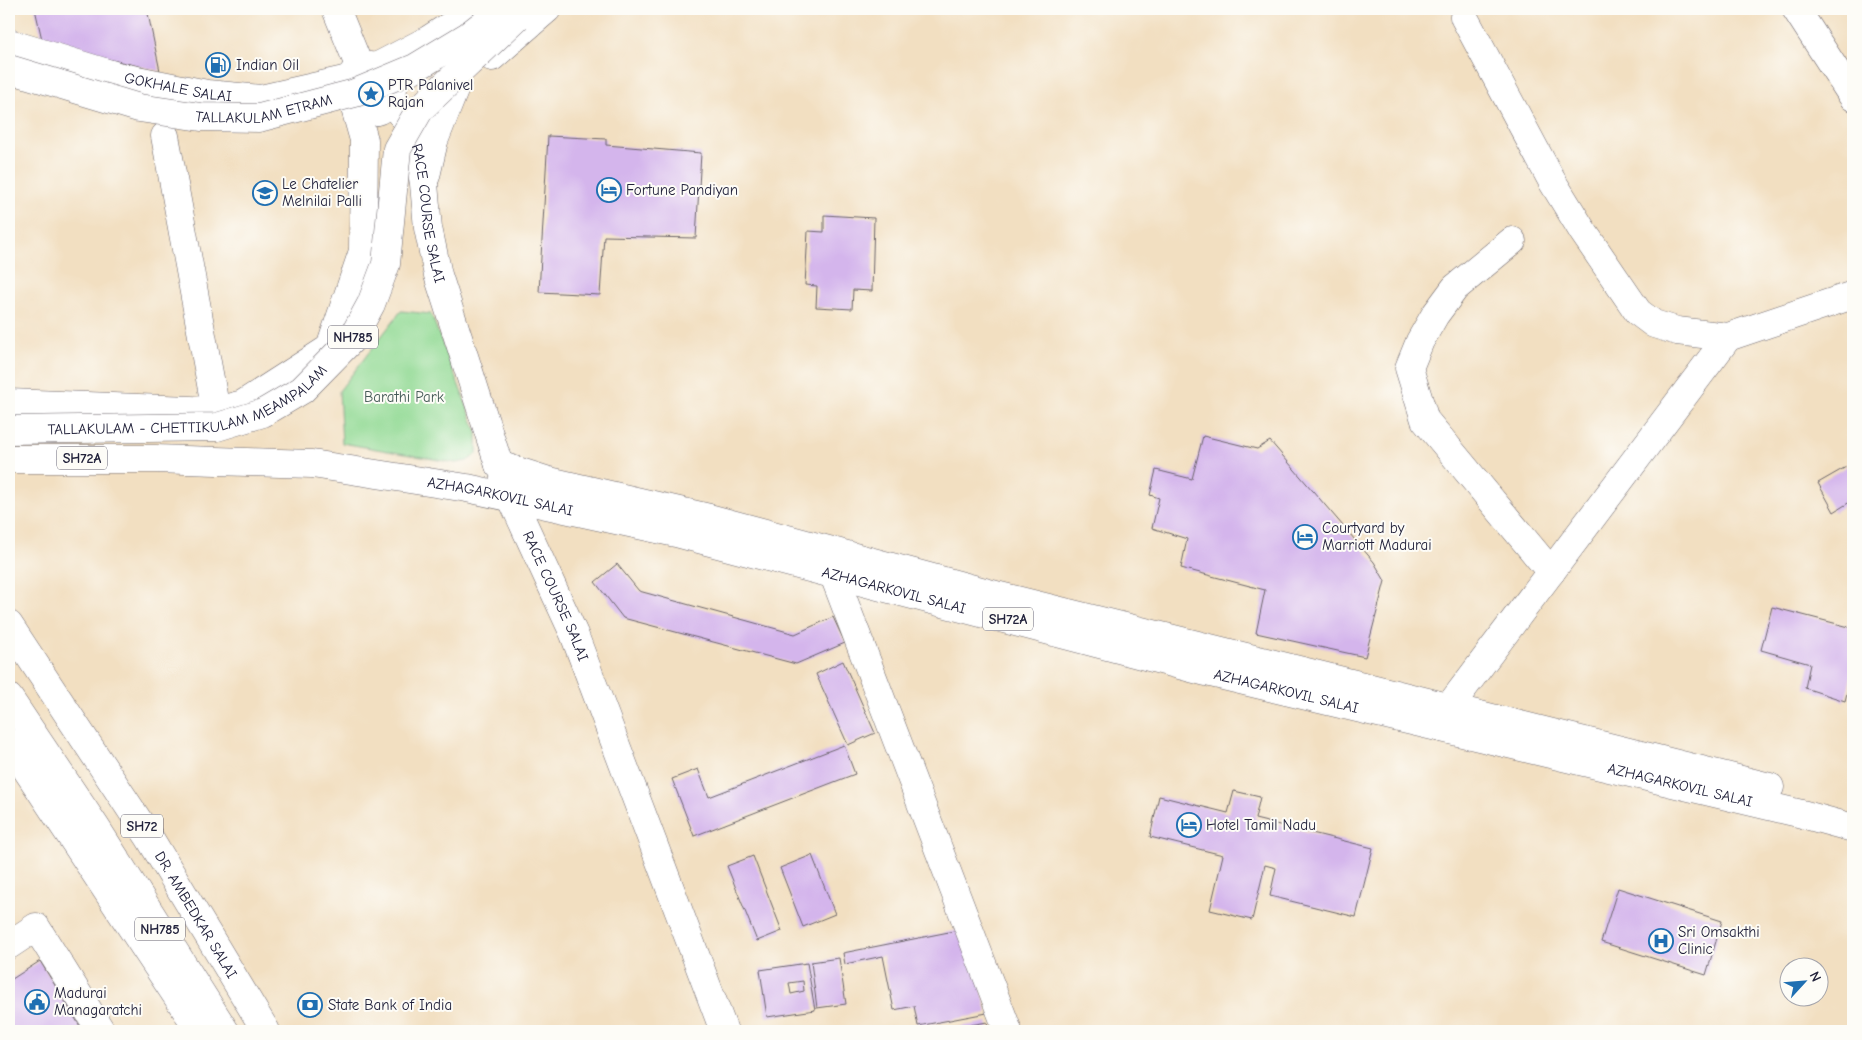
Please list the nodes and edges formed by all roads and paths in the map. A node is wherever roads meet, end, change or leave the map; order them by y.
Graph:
1 (336, 9) edge
2 (476, 9) edge
3 (502, 9) edge
4 (526, 9) edge
5 (547, 9) edge
6 (1796, 9) edge
7 (1464, 17) dead end
8 (9, 43) edge
9 (9, 69) edge
10 (362, 71) junction
11 (457, 83) junction
12 (1853, 97) edge
13 (391, 98) junction
14 (355, 108) junction
15 (165, 136) dead end
16 (424, 184) junction
17 (1512, 241) dead end
18 (1853, 295) edge
19 (1728, 337) junction
20 (9, 403) edge
21 (216, 411) junction
22 (9, 430) edge
23 (9, 459) edge
24 (499, 465) junction
25 (467, 488) junction
26 (511, 497) junction
27 (1551, 572) junction
28 (832, 573) junction
29 (9, 625) edge
30 (9, 698) edge
31 (1445, 717) junction
32 (9, 742) edge
33 (1853, 808) edge
34 (1853, 828) edge
35 (9, 945) edge
36 (101, 1031) edge
37 (200, 1031) edge
38 (225, 1031) edge
39 (266, 1031) edge
40 (724, 1031) edge
41 (1008, 1031) edge

1 - 10 main road
2 - 10 main road, GOKHALE SALAI
3 - 9 main road, TALLAKULAM ETRAM, bridge
4 - 22 main road, TALLAKULAM - CHETTIKULAM MEAMPALAM / NH785, bridge
5 - 11 main road
6 - 12 main road
7 - 19 main road
8 - 10 main road, GOKHALE SALAI
10 - 13 main road
10 - 14 main road
11 - 13 main road
11 - 16 main road
13 - 14 main road
13 - 16 main road, RACE COURSE SALAI
14 - 21 main road
15 - 21 main road
16 - 24 main road, RACE COURSE SALAI
17 - 27 main road
18 - 19 main road
19 - 27 main road
20 - 21 main road
23 - 25 main road, AZHAGARKOVIL SALAI / SH72A
24 - 25 main road
24 - 26 main road, RACE COURSE SALAI
24 - 31 main road, AZHAGARKOVIL SALAI / SH72A
25 - 26 main road, AZHAGARKOVIL SALAI / SH72A
26 - 28 main road, AZHAGARKOVIL SALAI / SH72A
26 - 40 main road, RACE COURSE SALAI
27 - 31 main road
28 - 31 main road, AZHAGARKOVIL SALAI / SH72A
28 - 41 main road
29 - 39 main road, DR. AMBEDKAR SALAI / SH72
30 - 38 main road, NH785
31 - 33 main road, AZHAGARKOVIL SALAI / SH72A
31 - 34 main road, AZHAGARKOVIL SALAI / SH72A
32 - 37 main road
35 - 36 main road

